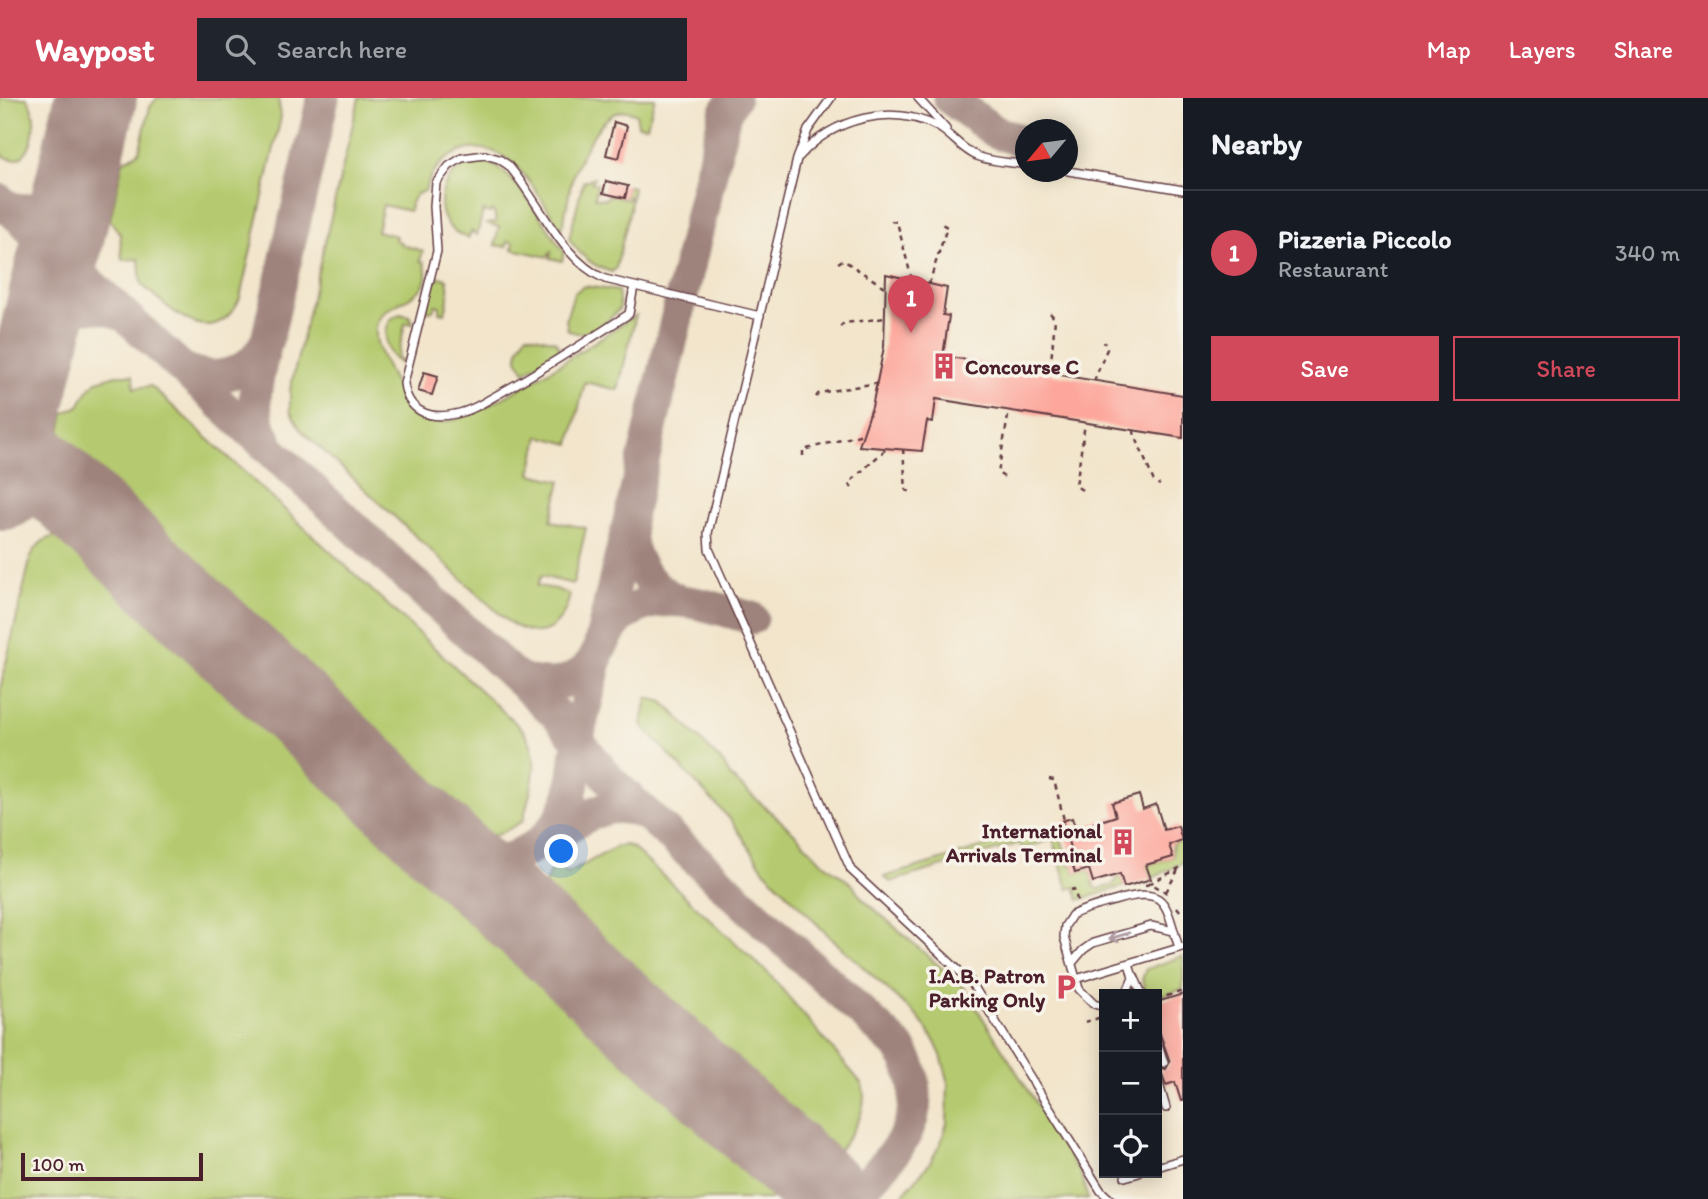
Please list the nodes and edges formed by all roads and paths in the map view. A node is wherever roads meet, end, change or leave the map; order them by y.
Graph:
1 (831, 98) edge
2 (918, 98) edge
3 (954, 138) junction
4 (797, 159) junction
5 (1015, 163) edge
6 (1078, 173) edge
7 (1183, 190) edge
8 (891, 220) dead end
9 (942, 223) dead end
10 (838, 263) dead end
11 (912, 280) dead end
12 (929, 284) dead end
13 (634, 286) junction
14 (886, 288) dead end
15 (1050, 313) dead end
16 (760, 316) junction
17 (886, 318) dead end
18 (840, 327) dead end
19 (1104, 342) dead end
20 (1051, 373) dead end
21 (1094, 381) dead end
22 (877, 383) dead end
23 (816, 397) dead end
24 (1009, 411) dead end
25 (1085, 422) dead end
26 (1133, 430) dead end
27 (863, 434) dead end
28 (887, 448) dead end
29 (903, 449) dead end
30 (803, 456) dead end
31 (1004, 477) dead end
32 (1160, 485) dead end
33 (852, 488) dead end
34 (1082, 490) dead end
35 (911, 492) dead end
36 (1049, 779) dead end
37 (1065, 820) dead end
38 (1181, 867) edge
39 (1149, 884) dead end
40 (1167, 892) dead end
41 (1174, 931) junction
42 (1181, 947) edge
43 (1072, 963) junction
44 (1129, 963) junction
45 (1133, 975) junction
46 (1076, 979) junction
47 (1129, 989) edge
48 (1140, 989) edge
49 (1183, 991) edge
50 (1162, 997) edge
51 (1099, 1006) edge
52 (1099, 1018) edge
53 (1085, 1022) dead end
54 (1162, 1060) edge
55 (1164, 1063) dead end
56 (1162, 1094) edge
57 (1166, 1108) dead end
58 (1183, 1159) edge
59 (1162, 1165) edge
60 (1102, 1195) edge
61 (1110, 1199) edge

1 - 4 lane
2 - 3 lane
3 - 4 lane
3 - 5 lane
4 - 16 lane
6 - 7 lane
8 - 11 path
9 - 12 path
10 - 14 path
13 - 13 lane
13 - 16 lane
15 - 20 path
16 - 60 lane
17 - 18 path
19 - 21 path
22 - 23 path
24 - 31 path
25 - 34 path
26 - 32 path
27 - 30 path
28 - 33 path
29 - 35 path
36 - 37 path
38 - 39 path
38 - 40 path
41 - 42 lane
41 -> 43 lane
41 - 43 lane
42 - 44 lane
43 - 46 lane
44 - 45 lane
44 - 46 lane
45 - 47 lane
45 - 48 lane
46 - 51 lane
49 - 50 path
52 - 53 path
54 - 55 lane
56 - 57 lane
58 - 59 lane
60 - 61 lane

